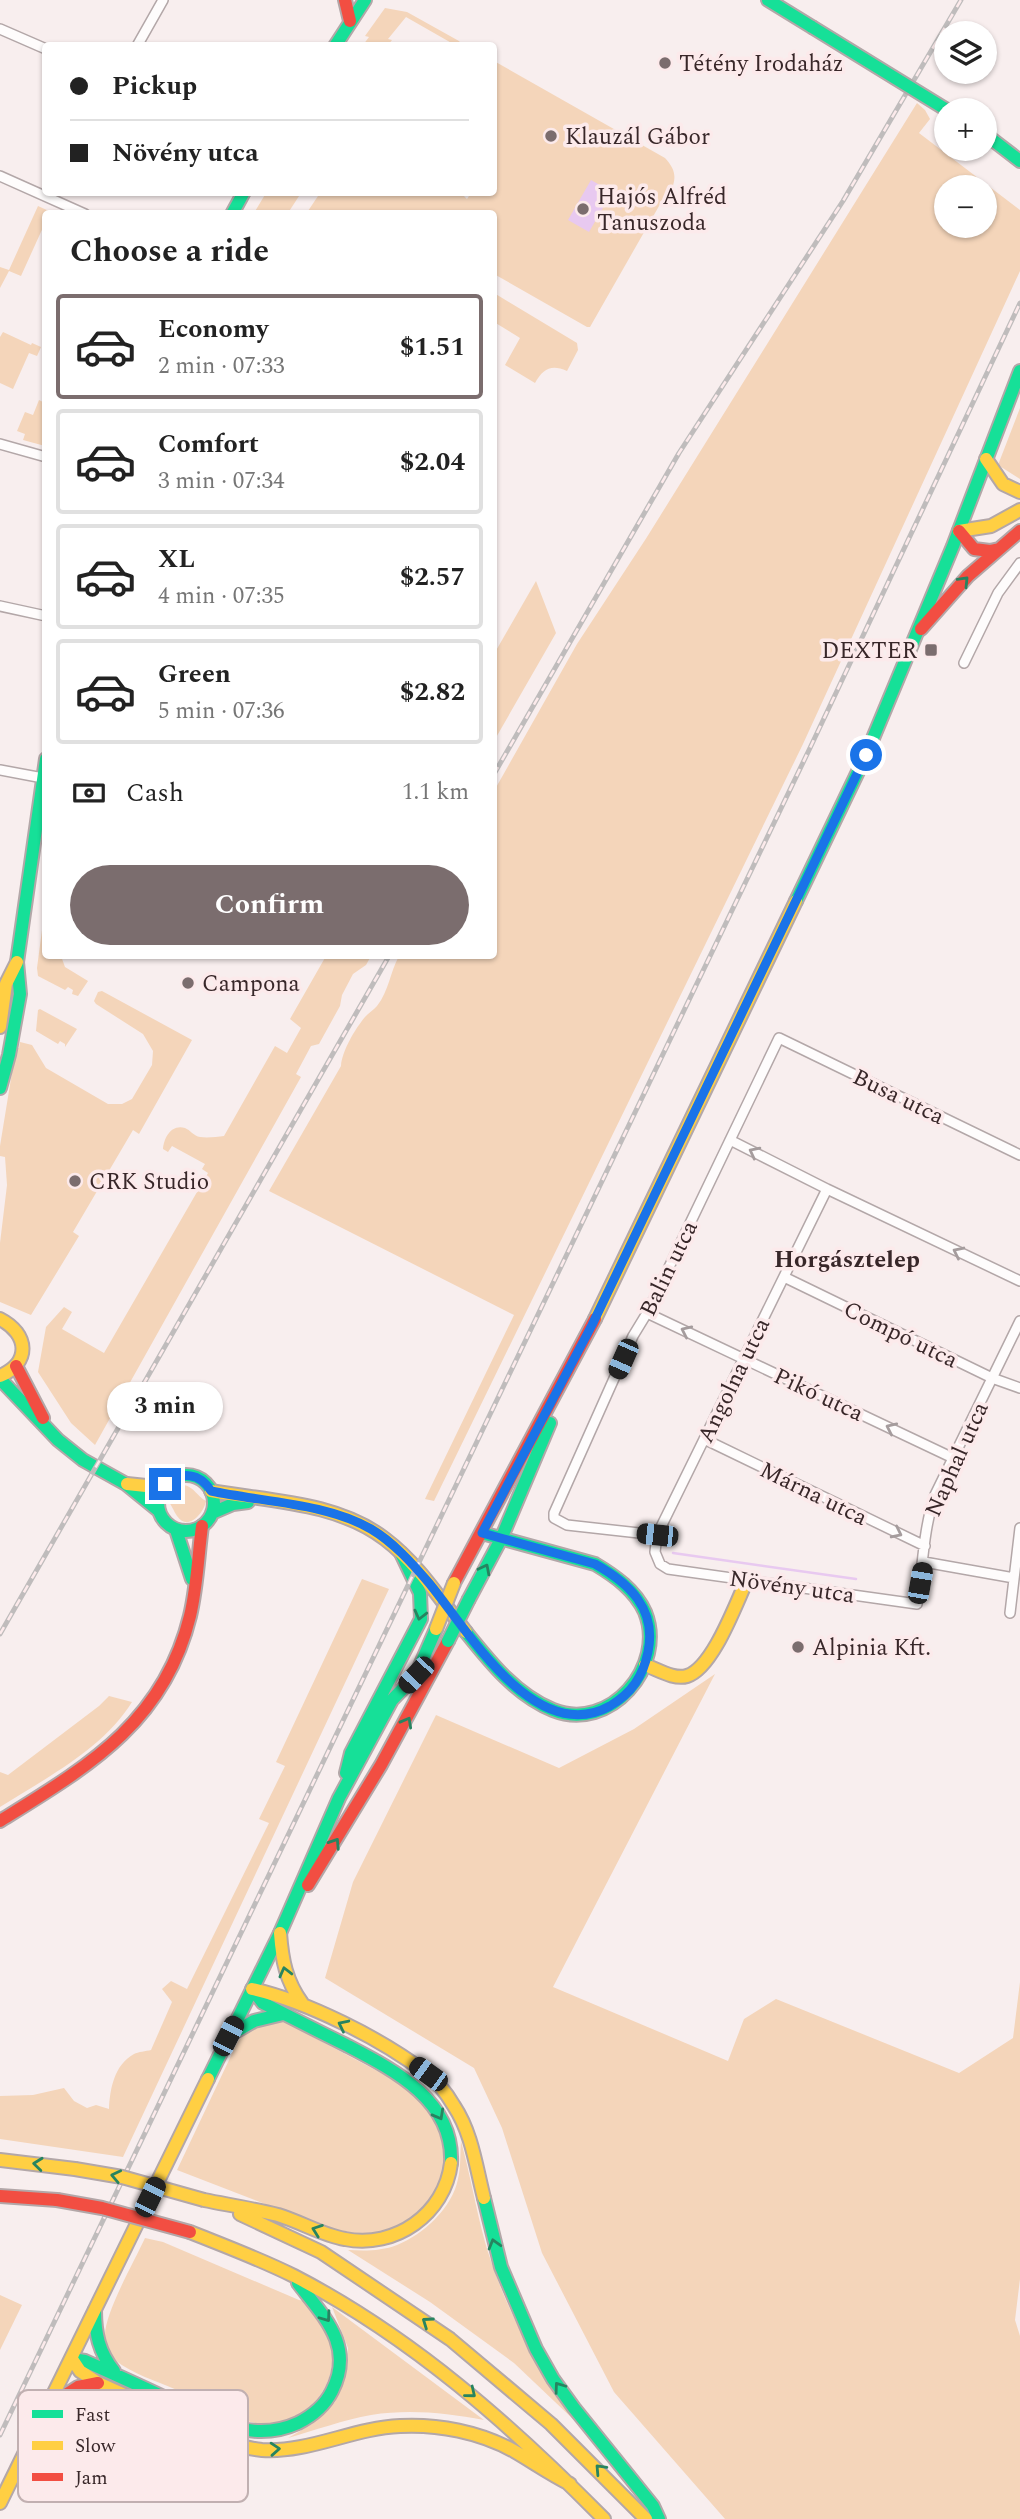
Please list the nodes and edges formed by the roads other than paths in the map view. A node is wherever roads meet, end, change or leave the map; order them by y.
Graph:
1 (163, 0) edge
2 (345, 0) edge
3 (365, 0) edge
4 (768, 0) edge
5 (350, 21) junction
6 (0, 29) edge
7 (139, 42) edge
8 (337, 42) edge
9 (42, 48) edge
10 (934, 102) edge
11 (997, 143) edge
12 (1020, 161) edge
13 (0, 176) edge
14 (42, 191) edge
15 (54, 196) edge
16 (78, 210) edge
17 (1020, 371) edge
18 (0, 444) edge
19 (42, 456) edge
20 (986, 458) junction
21 (1020, 492) edge
22 (1020, 510) edge
23 (959, 531) junction
24 (1020, 531) edge
25 (1000, 549) junction
26 (1020, 563) edge
27 (0, 606) edge
28 (42, 615) edge
29 (918, 632) junction
30 (964, 663) dead end
31 (0, 770) edge
32 (42, 778) edge
33 (42, 785) edge
34 (17, 961) junction
35 (0, 1027) edge
36 (779, 1038) joint
37 (0, 1088) edge
38 (730, 1140) junction
39 (1020, 1155) edge
40 (827, 1189) junction
41 (784, 1277) junction
42 (1020, 1281) edge
43 (648, 1313) junction
44 (0, 1319) edge
45 (1020, 1321) edge
46 (592, 1325) junction
47 (743, 1358) junction
48 (16, 1366) junction
49 (0, 1378) edge
50 (992, 1378) junction
51 (1020, 1388) edge
52 (48, 1427) junction
53 (704, 1439) junction
54 (953, 1458) junction
55 (126, 1484) junction
56 (165, 1484) junction
57 (211, 1491) junction
58 (257, 1500) junction
59 (158, 1510) junction
60 (212, 1513) junction
61 (202, 1526) junction
62 (1020, 1528) edge
63 (176, 1530) junction
64 (482, 1533) junction
65 (657, 1535) junction
66 (500, 1539) junction
67 (925, 1546) junction
68 (401, 1553) junction
69 (924, 1562) junction
70 (1014, 1578) junction
71 (747, 1580) junction
72 (193, 1584) junction
73 (917, 1604) joint
74 (1010, 1613) dead end
75 (645, 1665) junction
76 (339, 1798) junction
77 (0, 1821) edge
78 (283, 1927) junction
79 (252, 1989) junction
80 (303, 2005) junction
81 (283, 2014) junction
82 (228, 2036) junction
83 (0, 2160) edge
84 (0, 2196) edge
85 (204, 2200) junction
86 (293, 2276) junction
87 (95, 2310) junction
88 (72, 2359) junction
89 (118, 2376) junction
90 (99, 2383) junction
91 (57, 2390) edge
92 (72, 2390) edge
93 (114, 2390) edge
94 (150, 2390) edge
95 (248, 2430) edge
96 (248, 2448) edge
97 (18, 2468) edge
98 (570, 2484) junction
99 (0, 2503) edge
100 (604, 2519) edge
101 (646, 2519) edge
102 (659, 2519) edge

1 - 7 street
2 - 5 main road
3 - 5 main road
4 - 10 main road, bridge
5 - 8 main road
6 - 9 street
11 - 12 main road
13 - 14 street
15 - 16 street
17 - 20 main road
18 - 19 street
20 - 21 main road
20 - 23 main road
22 - 23 main road
23 - 25 main road
23 - 29 main road
24 - 25 main road
29 -> 25 main road
26 - 30 street
27 - 28 street
29 - 46 main road
31 - 32 street
33 - 34 main road
34 - 35 main road
34 - 37 main road
36 - 38 street, Balin utca
36 - 39 street, Busa utca
40 -> 38 street
38 - 43 street, Balin utca
40 - 41 street, Angolna utca
42 -> 40 street
41 - 47 street, Angolna utca
41 - 50 street, Compó utca
47 -> 43 street, Pikó utca
43 - 65 street, Balin utca
44 - 48 main road
45 - 50 street, Naphal utca
46 - 64 main road
46 - 66 main road
47 - 53 street, Angolna utca
54 -> 47 street, Pikó utca
48 - 49 main road
48 - 52 main road
49 - 52 main road
50 - 51 street, Compó utca
50 - 54 street, Naphal utca
52 - 55 main road
53 - 65 street, Angolna utca
53 -> 67 street, Márna utca
54 - 67 street, Naphal utca
55 - 56 main road
55 - 59 main road
56 - 57 main road
56 - 59 main road
57 - 58 main road
57 - 60 main road
58 - 60 main road
58 - 68 main road
59 - 63 main road
60 - 61 main road
61 - 63 main road
61 - 72 main road
62 - 70 street
63 - 72 main road
64 - 66 main road
64 - 76 main road, bridge
65 - 71 street, Növény utca
66 - 75 main road
78 -> 66 main road, bridge
67 - 69 street, Naphal utca
68 - 75 main road
68 -> 76 main road
69 - 70 street
69 - 73 street, Naphal utca
70 - 74 street
71 - 73 street, Növény utca
71 - 75 main road
72 - 77 main road
76 - 78 main road
78 - 79 main road
80 -> 78 main road
79 - 80 main road
79 - 81 main road
79 - 82 main road
102 -> 80 main road
81 - 82 main road
81 -> 85 main road
82 - 87 main road
85 -> 83 main road, bridge
84 - 86 main road, bridge
101 -> 85 main road
86 -> 95 main road
86 -> 98 main road
87 - 88 main road
87 - 89 main road
88 - 89 main road
88 - 90 main road
88 - 91 main road
94 -> 89 main road
90 - 92 main road
90 -> 93 main road
96 -> 98 main road
97 - 99 main road
98 - 100 main road

